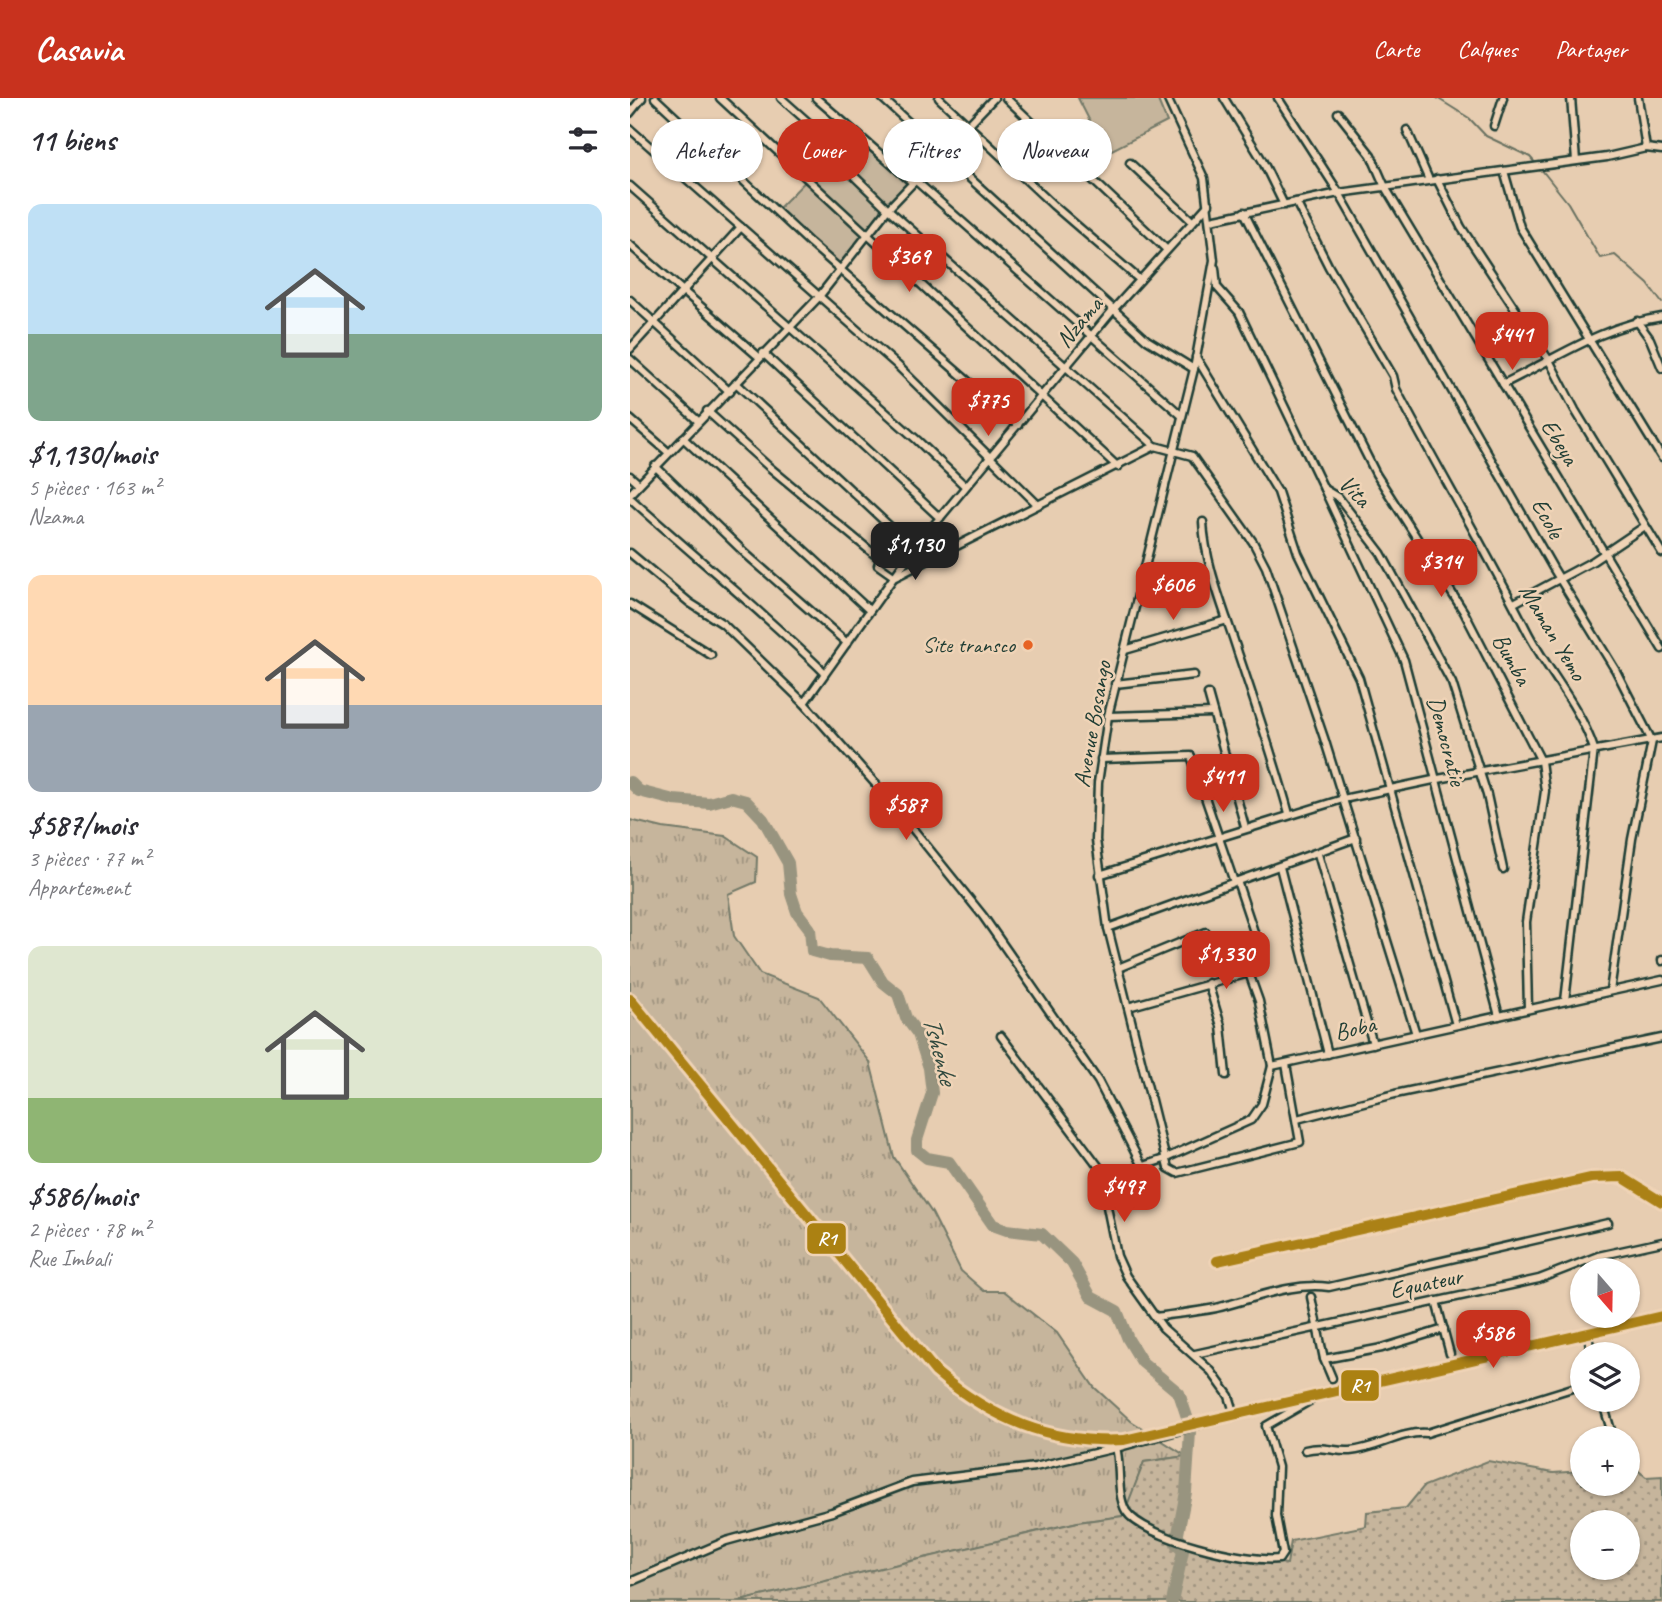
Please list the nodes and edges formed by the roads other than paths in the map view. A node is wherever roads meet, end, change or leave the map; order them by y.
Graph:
1 (642, 98) edge
2 (654, 98) edge
3 (720, 98) edge
4 (781, 98) edge
5 (816, 98) edge
6 (882, 98) edge
7 (939, 98) edge
8 (994, 98) edge
9 (1006, 98) edge
10 (1167, 98) edge
11 (1224, 98) edge
12 (1278, 98) edge
13 (1503, 98) edge
14 (1571, 98) edge
15 (1638, 98) edge
16 (630, 113) edge
17 (1338, 113) dead end
18 (904, 119) edge
19 (962, 119) edge
20 (976, 119) edge
21 (1494, 126) dead end
22 (630, 129) edge
23 (1407, 130) dead end
24 (983, 138) edge
25 (1646, 148) junction
26 (1662, 150) edge
27 (883, 155) edge
28 (1576, 161) junction
29 (1130, 163) dead end
30 (1504, 171) junction
31 (1437, 179) junction
32 (1429, 180) junction
33 (914, 182) joint
34 (971, 182) edge
35 (630, 186) edge
36 (1385, 187) junction
37 (1339, 192) junction
38 (1296, 202) junction
39 (1209, 204) junction
40 (1284, 205) junction
41 (888, 209) junction
42 (1244, 212) junction
43 (1211, 220) junction
44 (1192, 221) junction
45 (740, 228) junction
46 (867, 237) junction
47 (630, 245) edge
48 (1166, 249) junction
49 (711, 259) junction
50 (1214, 260) junction
51 (840, 267) junction
52 (1140, 280) junction
53 (681, 291) junction
54 (818, 298) junction
55 (630, 300) edge
56 (1113, 310) junction
57 (1662, 317) edge
58 (1637, 321) junction
59 (655, 322) junction
60 (789, 327) junction
61 (1590, 337) junction
62 (1090, 338) junction
63 (630, 349) edge
64 (761, 355) junction
65 (1196, 357) junction
66 (630, 359) edge
67 (1550, 362) junction
68 (1662, 368) edge
69 (1065, 369) junction
70 (1194, 369) junction
71 (736, 383) junction
72 (1503, 384) junction
73 (730, 391) junction
74 (1041, 397) junction
75 (708, 411) junction
76 (1181, 415) junction
77 (630, 419) edge
78 (698, 421) junction
79 (1018, 425) junction
80 (683, 438) junction
81 (1155, 446) junction
82 (1173, 449) junction
83 (668, 452) junction
84 (991, 456) junction
85 (1662, 457) edge
86 (655, 466) junction
87 (1118, 467) junction
88 (630, 475) edge
89 (639, 484) junction
90 (965, 486) junction
91 (1324, 489) junction
92 (630, 496) edge
93 (1037, 504) junction
94 (940, 518) junction
95 (1203, 522) dead end
96 (1645, 526) junction
97 (914, 549) junction
98 (1604, 551) junction
99 (630, 553) edge
100 (1662, 553) edge
101 (895, 577) junction
102 (1560, 579) junction
103 (1514, 603) junction
104 (630, 604) edge
105 (869, 610) junction
106 (1227, 620) junction
107 (846, 643) junction
108 (1662, 649) edge
109 (1125, 650) junction
110 (711, 655) dead end
111 (825, 673) junction
112 (1194, 675) dead end
113 (1115, 684) junction
114 (1208, 694) dead end
115 (804, 703) junction
116 (1213, 713) junction
117 (1108, 716) junction
118 (1662, 738) edge
119 (1652, 740) junction
120 (1594, 749) junction
121 (1101, 759) junction
122 (1541, 761) junction
123 (1480, 771) junction
124 (1438, 779) junction
125 (1390, 788) junction
126 (1343, 799) junction
127 (1289, 814) junction
128 (1245, 827) junction
129 (1217, 836) junction
130 (1356, 838) junction
131 (1318, 854) junction
132 (1280, 867) junction
133 (1503, 869) dead end
134 (1098, 874) junction
135 (1236, 881) junction
136 (1108, 928) junction
137 (1206, 933) dead end
138 (1259, 947) dead end
139 (1118, 968) junction
140 (1662, 980) edge
141 (1208, 983) junction
142 (1609, 991) junction
143 (1565, 1001) junction
144 (1128, 1007) junction
145 (1528, 1009) junction
146 (1499, 1016) junction
147 (1456, 1025) junction
148 (1416, 1034) junction
149 (1001, 1036) dead end
150 (1662, 1038) edge
151 (1373, 1044) junction
152 (1328, 1054) junction
153 (1286, 1063) junction
154 (1272, 1066) junction
155 (1226, 1075) dead end
156 (1297, 1119) junction
157 (1164, 1159) junction
158 (1142, 1166) junction
159 (1101, 1180) junction
160 (1608, 1223) dead end
161 (1662, 1242) edge
162 (1311, 1297) dead end
163 (1436, 1301) junction
164 (1156, 1317) junction
165 (1662, 1317) edge
166 (1320, 1326) junction
167 (1444, 1329) junction
168 (1588, 1334) junction
169 (1589, 1342) edge
170 (1195, 1354) junction
171 (1450, 1354) dead end
172 (1324, 1359) junction
173 (1332, 1378) dead end
174 (1570, 1387) edge
175 (1318, 1396) junction
176 (1235, 1415) junction
177 (1116, 1448) junction
178 (1305, 1450) dead end
179 (630, 1582) edge

1 - 16 street
2 - 51 street
3 - 46 street
4 - 41 street
5 - 27 street
6 - 18 street
7 - 19 street
8 - 20 street
9 - 48 street
10 - 39 street, Avenue Bosango
11 - 40 street
12 - 37 street, Ecole
13 - 21 street
14 - 28 street
15 - 25 street
17 - 36 street, Ebeya
22 - 45 street
23 - 32 street
24 - 52 street
25 - 26 street
25 - 28 street
28 - 30 street
29 - 44 street
30 - 31 street
30 - 61 street
31 - 32 street
31 - 67 street
32 - 36 street
33 - 41 street
33 - 62 street
34 - 56 street
35 - 49 street
36 - 37 street
36 - 72 street, Ebeya
37 - 38 street
37 - 102 street, Ecole
38 - 40 street
38 - 103 street, Maman Yemo
39 - 43 street, Avenue Bosango
39 - 44 street, Nzama
40 - 42 street
41 - 46 street
41 - 69 street
42 - 43 street
42 - 122 street, Bumba
43 - 50 street, Avenue Bosango
44 - 48 street, Nzama
45 - 49 street
45 - 54 street
46 - 51 street
46 - 74 street
47 - 53 street
48 - 52 street, Nzama
49 - 53 street
49 - 60 street
50 - 65 street, Avenue Bosango
50 - 91 street, Vita
51 - 54 street
51 - 79 street
52 - 56 street, Nzama
53 - 59 street
53 - 64 street
54 - 60 street
54 - 84 street
55 - 59 street
56 - 62 street, Nzama
56 - 70 street
57 - 58 street
58 - 61 street
58 - 68 street
59 - 63 street
59 - 73 street
60 - 64 street
60 - 90 street
61 - 67 street
61 - 85 street
62 - 69 street, Nzama
62 - 76 street
64 - 71 street
64 - 94 street
65 - 70 street, Avenue Bosango
65 - 125 street
66 - 78 street
67 - 72 street
67 - 96 street
69 - 74 street, Nzama
69 - 81 street
70 - 76 street, Avenue Bosango
71 - 73 street
71 - 97 street
72 - 98 street, Ebeya
73 - 75 street
74 - 79 street, Nzama
74 - 87 street
75 - 78 street
75 - 101 street
76 - 82 street, Avenue Bosango
77 - 83 street
78 - 80 street
79 - 84 street, Nzama
80 - 83 street
80 - 105 street
81 - 82 street
81 - 87 street
82 - 109 street, Avenue Bosango
82 - 126 street
83 - 86 street
84 - 90 street, Nzama
84 - 93 street
86 - 89 street
86 - 107 street
87 - 93 street
88 - 89 street
89 - 92 street
90 - 94 street, Nzama
91 - 123 street, Vita
91 - 124 street, Democratie
92 - 111 street
93 - 101 street
94 - 97 street, Nzama
95 - 106 street
96 - 98 street
96 - 100 street
97 - 101 street, Nzama
98 - 102 street
98 - 108 street, Ebeya
99 - 115 street
101 - 105 street, Nzama
102 - 103 street
102 - 119 street, Ecole
103 - 120 street, Maman Yemo
104 - 110 street
105 - 107 street, Nzama
106 - 109 street
106 - 127 street
107 - 111 street, Nzama
109 - 113 street, Avenue Bosango
111 - 115 street, Nzama
112 - 113 street
113 - 117 street, Avenue Bosango
114 - 116 street
115 - 158 street
116 - 117 street
116 - 128 street
117 - 121 street, Avenue Bosango
118 - 119 street
119 - 120 street
119 - 142 street
120 - 122 street
120 - 143 street, Maman Yemo
121 - 129 street
121 - 134 street, Avenue Bosango
122 - 123 street
122 - 145 street, Bumba
123 - 124 street
123 - 133 street, Vita
124 - 125 street
124 - 146 street, Democratie
125 - 126 street
125 - 147 street
126 - 127 street
126 - 130 street
127 - 128 street
128 - 129 street
129 - 134 street
129 - 135 street
130 - 131 street
130 - 148 street
131 - 132 street
131 - 151 street
132 - 135 street
132 - 152 street
134 - 136 street, Avenue Bosango
135 - 136 street
135 - 138 street
136 - 139 street, Avenue Bosango
137 - 139 street
139 - 144 street, Avenue Bosango
140 - 142 street, Boba
141 - 144 street
141 - 154 street
141 - 155 street
142 - 143 street, Boba
143 - 145 street, Boba
144 - 157 street, Avenue Bosango
145 - 146 street, Boba
146 - 147 street, Boba
147 - 148 street, Boba
148 - 151 street, Boba
149 - 159 street
150 - 156 street
151 - 152 street, Boba
152 - 153 street, Boba
153 - 154 street, Boba
153 - 156 street
154 - 157 street
156 - 157 street
157 - 158 street
158 - 159 street
159 - 164 street
160 - 164 street
161 - 163 street, Equateur
162 - 166 street
163 - 166 street, Equateur
163 - 167 street
164 - 170 street
165 - 168 street
166 - 170 street, Equateur
166 - 172 street
167 - 171 street
167 - 172 street
168 - 169 street
168 - 175 street
170 - 176 street
172 - 173 street
174 - 178 street
175 - 176 street
175 - 177 street
176 - 177 street
177 - 179 street

